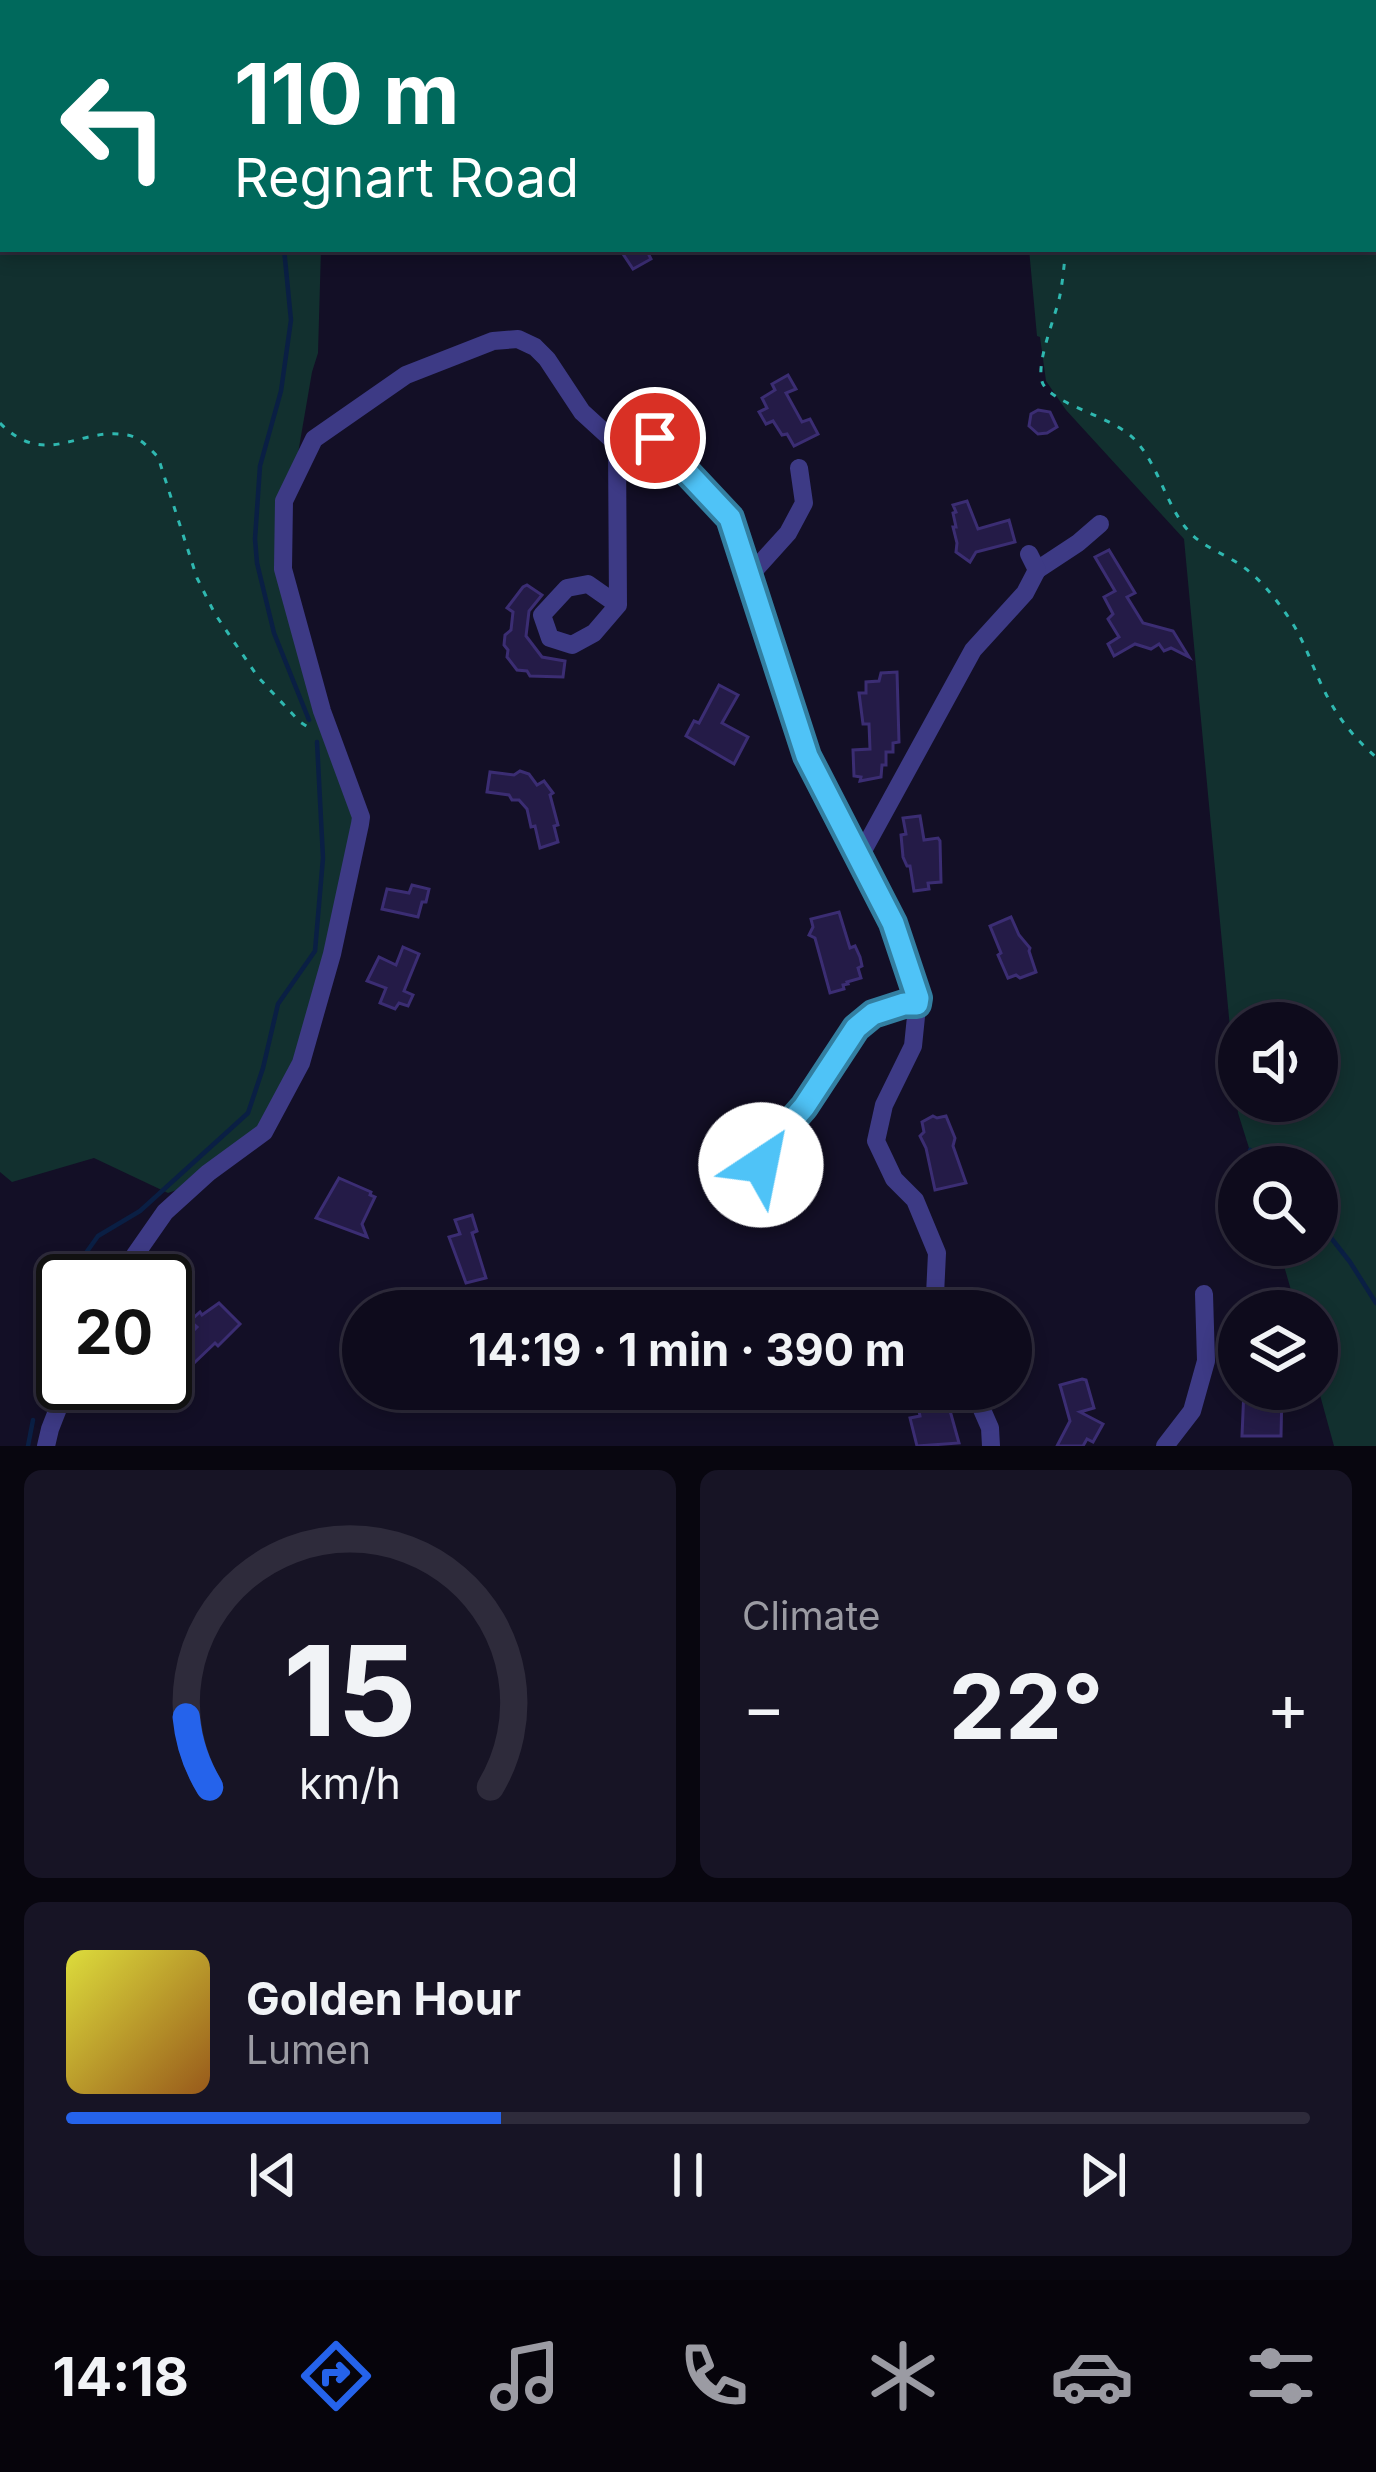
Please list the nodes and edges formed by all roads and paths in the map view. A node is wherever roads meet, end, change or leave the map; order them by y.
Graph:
1 (1066, 252) edge
2 (0, 423) edge
3 (617, 444) junction
4 (799, 468) dead end
5 (1100, 524) dead end
6 (750, 575) junction
7 (618, 605) dead end
8 (318, 736) dead end
9 (1376, 757) edge
10 (859, 858) junction
11 (917, 1004) junction
12 (761, 1165) dead end
13 (135, 1254) edge
14 (935, 1290) edge
15 (1204, 1294) dead end
16 (57, 1410) edge
17 (983, 1410) edge
18 (46, 1446) edge
19 (991, 1446) edge
20 (1165, 1446) edge

1 - 9 path
2 - 8 path
3 - 6 street
3 - 7 street
3 - 13 street
4 - 6 street
5 - 10 street
6 - 10 street
10 - 11 street
11 - 12 street
11 - 14 street
15 - 20 street
16 - 18 street
17 - 19 street

